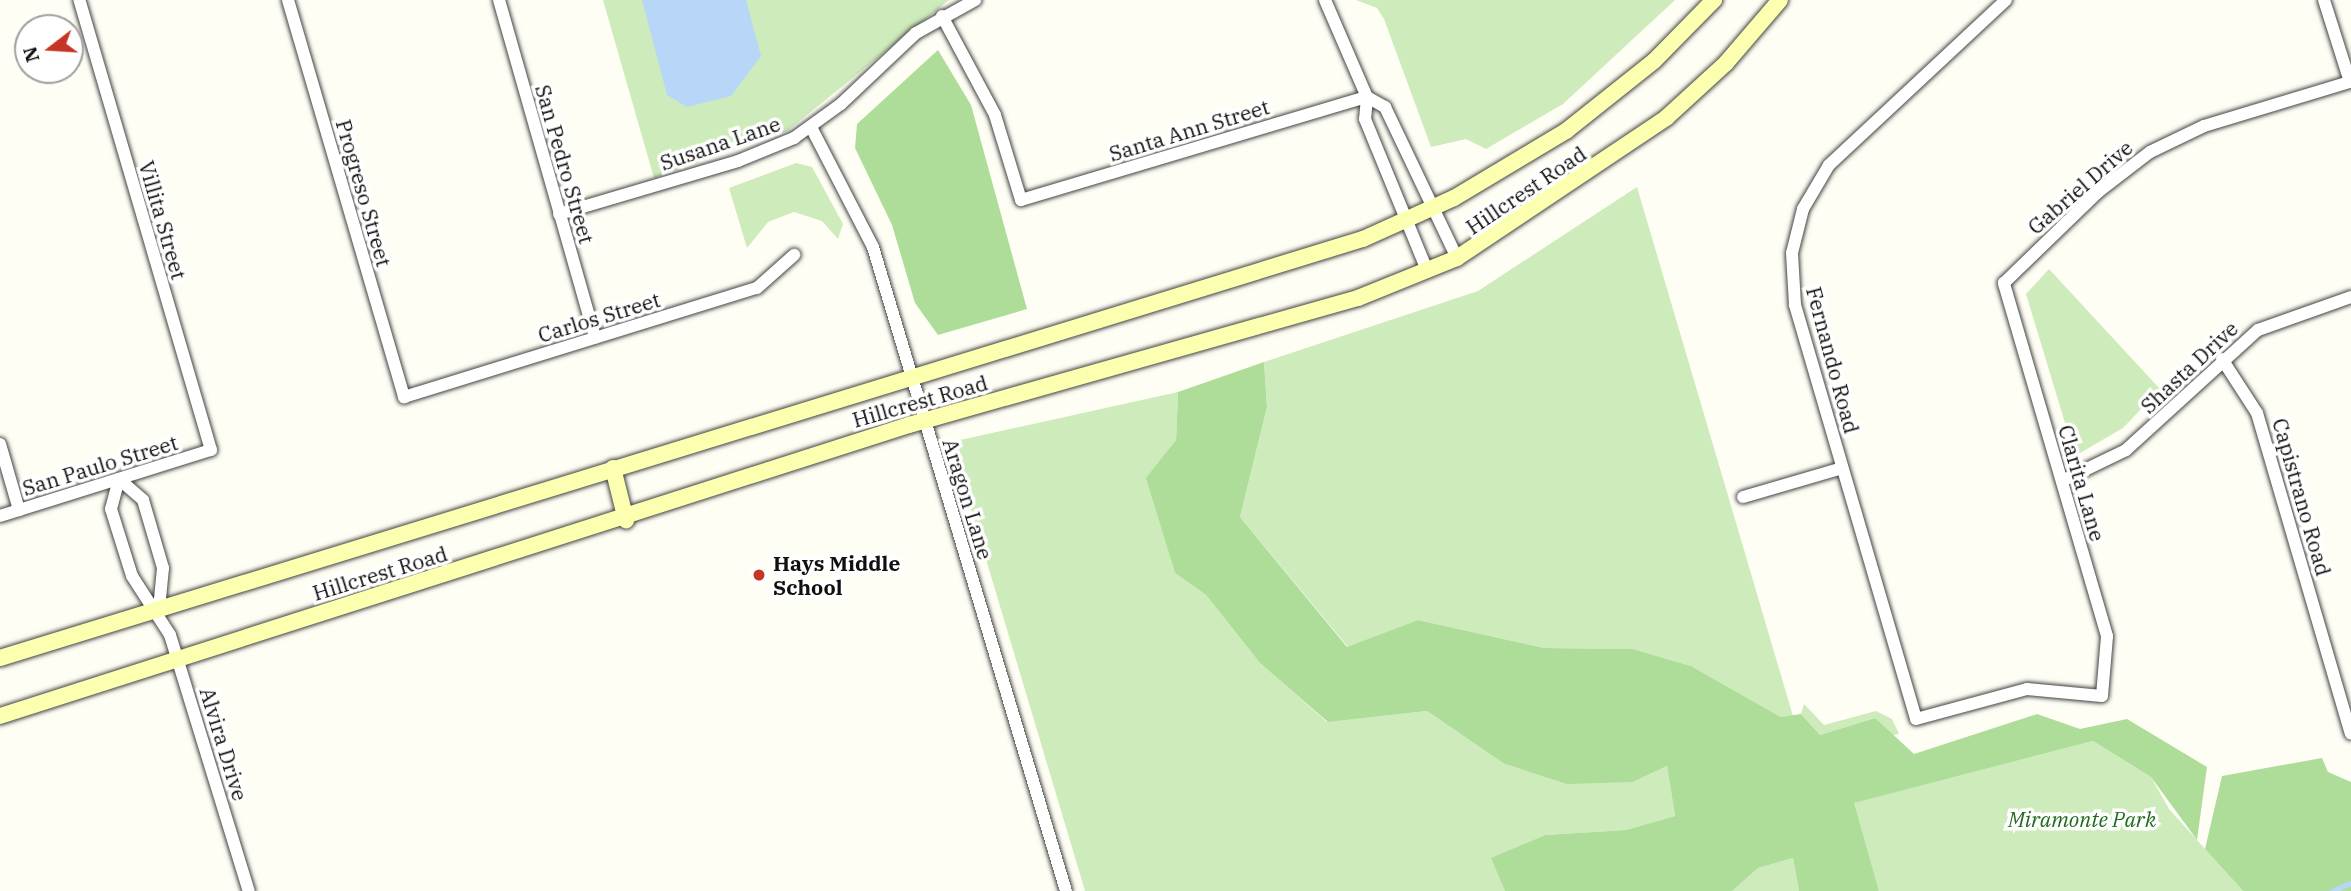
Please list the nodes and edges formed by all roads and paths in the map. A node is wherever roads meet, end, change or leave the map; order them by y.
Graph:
1 (79, 0) edge
2 (288, 0) edge
3 (499, 0) edge
4 (975, 0) edge
5 (1325, 0) edge
6 (1714, 0) edge
7 (1780, 0) edge
8 (2006, 0) edge
9 (2324, 0) edge
10 (942, 16) junction
11 (2350, 82) edge
12 (1367, 97) junction
13 (811, 127) junction
14 (1434, 208) junction
15 (559, 214) junction
16 (1410, 218) junction
17 (794, 255) dead end
18 (1457, 258) junction
19 (1427, 270) junction
20 (2004, 283) joint
21 (2351, 297) edge
22 (595, 338) junction
23 (2222, 359) junction
24 (912, 377) junction
25 (404, 397) joint
26 (925, 420) junction
27 (0, 444) edge
28 (211, 450) joint
29 (613, 468) junction
30 (1842, 468) junction
31 (119, 479) junction
32 (2062, 481) junction
33 (1743, 497) dead end
34 (19, 510) junction
35 (0, 516) edge
36 (626, 520) junction
37 (159, 609) junction
38 (0, 658) edge
39 (177, 659) junction
40 (2102, 696) joint
41 (0, 716) edge
42 (2351, 734) edge
43 (249, 891) edge
44 (1066, 891) edge

1 - 28 street, Villita Street
2 - 25 street, Progreso Street
3 - 15 street, San Pedro Street
4 - 10 street, Susana Lane
5 - 12 street
6 - 14 street, Hillcrest Road
7 - 18 street, Hillcrest Road
8 - 30 street, Fernando Road
9 - 11 street
10 - 12 street, Santa Ann Street
10 - 13 street, Susana Lane
11 - 20 street, Gabriel Drive
12 - 14 street
12 - 16 street
13 - 15 street, Susana Lane
13 - 24 street, Aragon Lane
14 - 16 street, Hillcrest Road
14 - 18 street
15 - 22 street, San Pedro Street
16 - 19 street
16 - 24 street, Hillcrest Road
17 - 22 street, Carlos Street
18 - 19 street, Hillcrest Road
19 - 26 street, Hillcrest Road
20 - 32 street, Clarita Lane
21 - 23 street, Shasta Drive
22 - 25 street, Carlos Street
23 - 32 street, Shasta Drive
23 - 42 street, Capistrano Road
24 - 26 street, Aragon Lane
24 - 29 street, Hillcrest Road
26 - 36 street, Hillcrest Road
26 - 44 street, Aragon Lane
27 - 34 street
28 - 31 street, San Paulo Street
29 - 36 street
29 - 37 street, Hillcrest Road
30 - 33 street
30 - 40 street, Fernando Road
31 - 34 street, San Paulo Street
31 - 37 street, Alvira Drive
31 - 37 street, Alvira Drive
32 - 40 street, Clarita Lane
34 - 35 street, San Paulo Street
36 - 39 street, Hillcrest Road
37 - 38 street, Hillcrest Road
37 - 39 street, Alvira Drive
39 - 41 street, Hillcrest Road
39 - 43 street, Alvira Drive

